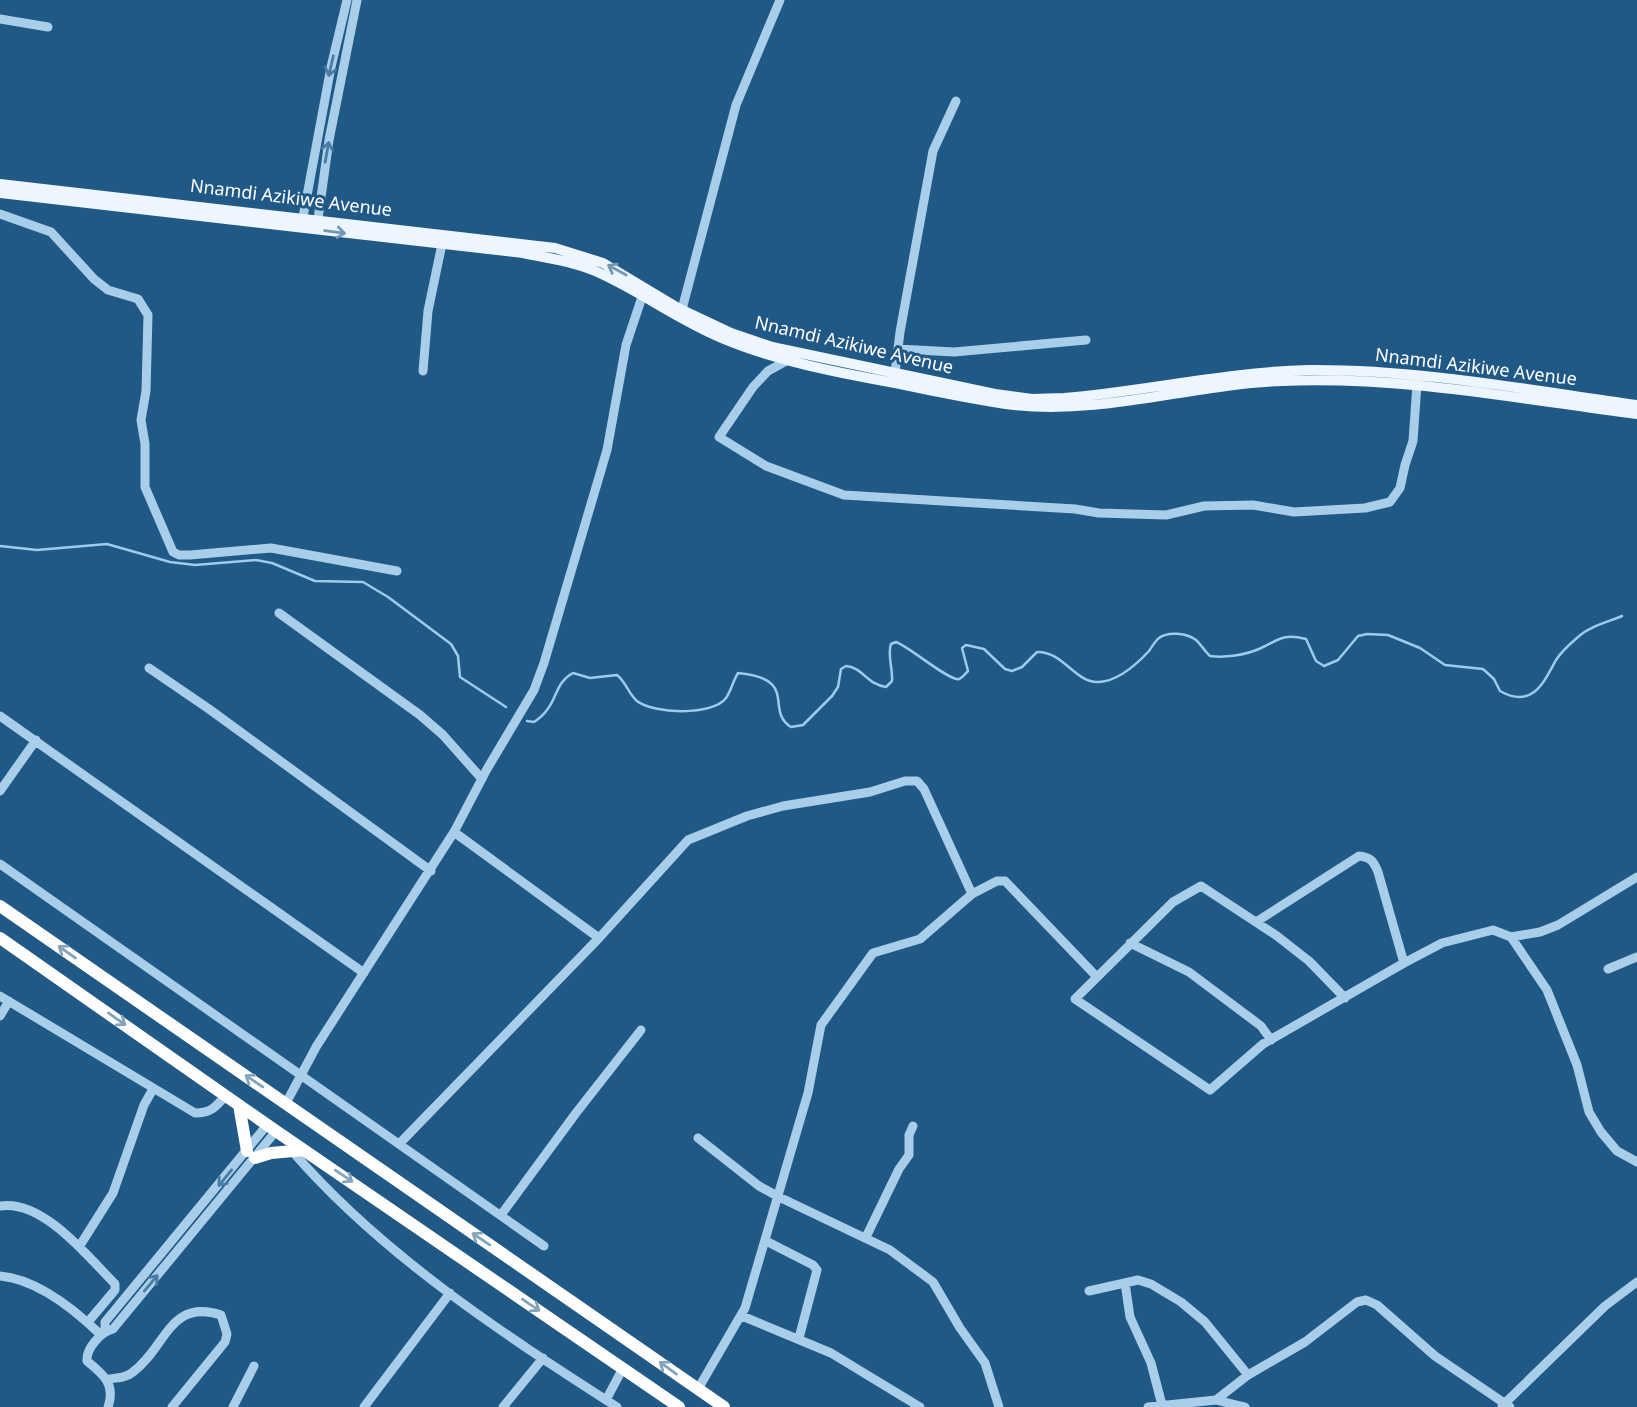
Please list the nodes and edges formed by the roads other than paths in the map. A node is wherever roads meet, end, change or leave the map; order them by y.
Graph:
1 (347, 0) edge
2 (358, 0) edge
3 (780, 0) edge
4 (0, 19) edge
5 (48, 27) dead end
6 (956, 101) dead end
7 (0, 184) edge
8 (0, 193) edge
9 (0, 214) edge
10 (303, 217) junction
11 (318, 219) junction
12 (442, 244) junction
13 (642, 296) junction
14 (681, 314) junction
15 (1086, 340) dead end
16 (898, 349) junction
17 (788, 360) junction
18 (422, 371) dead end
19 (895, 373) junction
20 (1418, 384) junction
21 (1637, 405) edge
22 (1637, 414) edge
23 (397, 571) dead end
24 (279, 613) dead end
25 (149, 668) dead end
26 (0, 716) edge
27 (36, 740) junction
28 (482, 779) junction
29 (0, 791) edge
30 (454, 832) junction
31 (0, 864) edge
32 (430, 871) junction
33 (1637, 877) edge
34 (972, 894) junction
35 (0, 906) edge
36 (1256, 922) junction
37 (1511, 936) junction
38 (0, 938) edge
39 (599, 938) junction
40 (1130, 943) junction
41 (1637, 957) edge
42 (1405, 963) junction
43 (1608, 969) dead end
44 (364, 973) junction
45 (1097, 977) junction
46 (1345, 998) junction
47 (4, 999) edge
48 (0, 1016) edge
49 (641, 1030) dead end
50 (1271, 1040) junction
51 (302, 1074) junction
52 (153, 1089) junction
53 (226, 1095) junction
54 (286, 1102) junction
55 (239, 1105) junction
56 (913, 1126) dead end
57 (272, 1128) junction
58 (698, 1139) dead end
59 (400, 1143) junction
60 (298, 1150) junction
61 (251, 1154) junction
62 (1637, 1162) edge
63 (779, 1197) junction
64 (0, 1206) edge
65 (501, 1215) junction
66 (866, 1237) junction
67 (766, 1241) junction
68 (544, 1246) dead end
69 (79, 1247) junction
70 (0, 1276) edge
71 (1637, 1282) edge
72 (1125, 1283) junction
73 (1089, 1292) dead end
74 (450, 1293) junction
75 (742, 1316) junction
76 (88, 1322) junction
77 (103, 1333) junction
78 (799, 1338) junction
79 (543, 1358) junction
80 (254, 1366) dead end
81 (623, 1368) junction
82 (1248, 1375) junction
83 (107, 1379) junction
84 (698, 1389) junction
85 (606, 1400) junction
86 (1216, 1400) junction
87 (1162, 1405) junction
88 (1505, 1406) edge
89 (108, 1407) edge
90 (172, 1407) edge
91 (233, 1407) edge
92 (364, 1407) edge
93 (503, 1407) edge
94 (617, 1407) edge
95 (679, 1407) edge
96 (724, 1407) edge
97 (920, 1407) edge
98 (999, 1407) edge
99 (1148, 1407) edge
100 (1245, 1407) edge

1 -> 10 street
11 -> 2 street
3 - 14 street
4 - 5 street
6 - 16 street
7 - 10 main road, Nnamdi Azikiwe Avenue
8 -> 12 main road, Nnamdi Azikiwe Avenue
9 - 23 street
10 - 11 main road, Nnamdi Azikiwe Avenue
14 -> 11 main road, Nnamdi Azikiwe Avenue
12 - 13 main road, Nnamdi Azikiwe Avenue
12 - 18 street
13 - 14 main road, Nnamdi Azikiwe Avenue
13 - 28 street
14 - 17 main road, Nnamdi Azikiwe Avenue
14 - 19 main road, Nnamdi Azikiwe Avenue
15 - 16 street
16 - 19 street
17 - 20 main road, Nnamdi Azikiwe Avenue
17 - 20 street
19 - 21 main road, Nnamdi Azikiwe Avenue
20 - 22 main road, Nnamdi Azikiwe Avenue
24 - 28 street
25 - 32 street
26 - 27 street
27 - 29 street
27 - 44 street
28 - 30 street
30 - 32 street
30 - 39 street
31 - 51 street
32 - 44 street
33 - 37 street
34 - 39 street
34 - 45 street
34 - 63 street
54 -> 35 highway
36 - 40 street
36 - 42 street
36 - 46 street
37 - 42 street
37 - 62 street
38 -> 53 highway
39 - 59 street
40 - 45 street
40 - 50 street
41 - 43 street
42 - 46 street
44 - 51 street
45 - 50 street
46 - 50 street
47 - 48 street
47 - 52 street
49 - 65 street
51 - 54 street
51 - 59 street
52 - 53 street
52 - 69 street
53 - 55 highway
84 -> 54 highway
55 - 57 highway
55 - 61 highway
56 - 66 street
57 - 60 highway
57 - 61 street
58 - 63 street
59 - 65 street
60 - 61 highway
60 - 74 street
60 -> 81 highway
61 - 77 street
63 - 66 street
63 - 67 street
64 - 69 street
65 - 68 street
66 - 98 street
67 - 75 street
67 - 78 street
69 - 76 street
70 - 76 street
71 - 88 street
72 - 73 street
72 - 82 street
72 - 87 street
74 - 79 street
74 - 92 street
75 - 78 street
75 - 84 street
76 - 77 street
77 - 83 street
78 - 97 street
79 - 85 street
79 - 93 street
80 - 91 street
81 - 85 street
81 - 95 highway
82 - 86 street
82 - 88 street
83 - 89 street
83 - 90 street
84 - 96 highway
85 - 94 street
86 - 87 street
86 - 100 street
87 - 99 street

